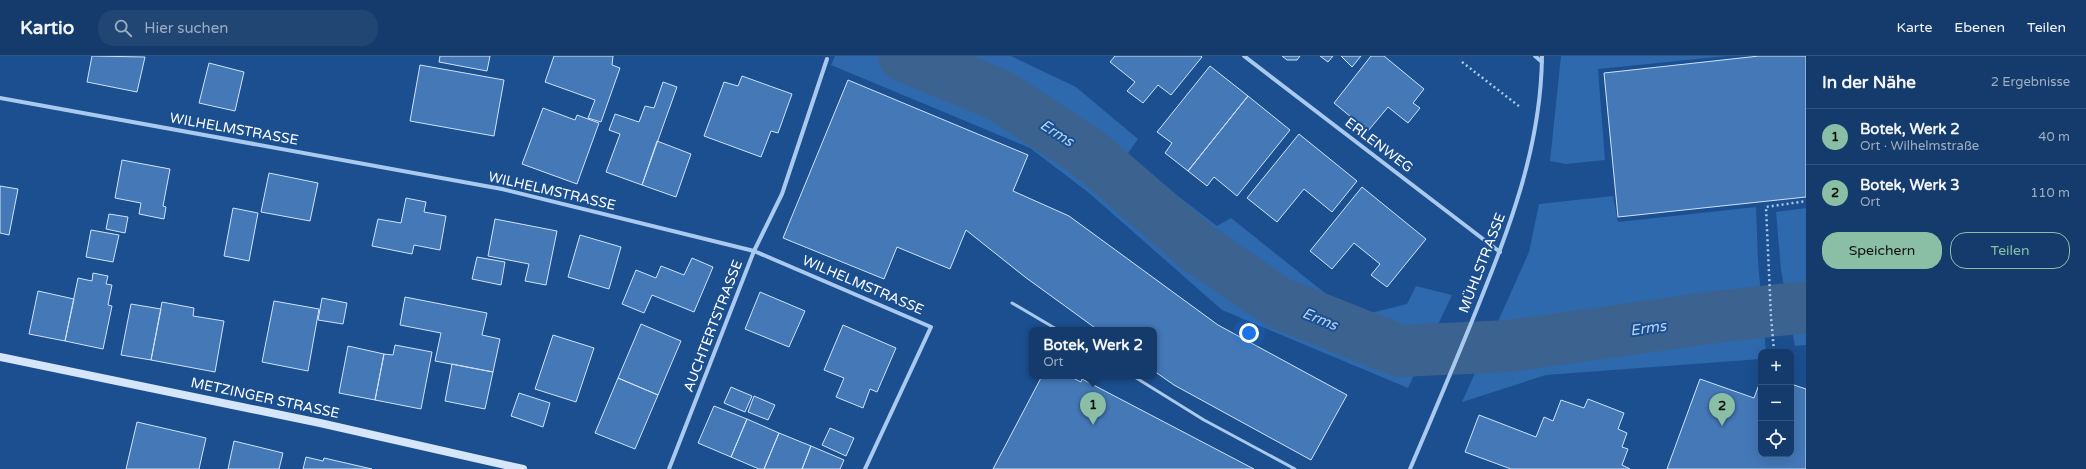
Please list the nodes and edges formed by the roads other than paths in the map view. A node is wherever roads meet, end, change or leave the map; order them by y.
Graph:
1 (1244, 56) edge
2 (1534, 56) edge
3 (1542, 56) edge
4 (827, 58) dead end
5 (1542, 62) junction
6 (0, 98) edge
7 (754, 251) junction
8 (1500, 252) junction
9 (1012, 303) dead end
10 (1053, 327) edge
11 (0, 357) edge
12 (1138, 379) edge
13 (524, 469) edge
14 (669, 469) edge
15 (865, 469) edge
16 (1295, 469) edge
17 (1410, 469) edge

1 - 8 street, ERLENWEG
2 - 5 street
3 - 5 street, MÜHLSTRASSE
4 - 7 street, AUCHTERTSTRASSE
5 - 8 street, MÜHLSTRASSE
6 - 7 street, WILHELMSTRASSE
7 - 14 street, AUCHTERTSTRASSE
7 - 15 street, WILHELMSTRASSE
8 - 17 street, MÜHLSTRASSE
9 - 10 lane
11 - 13 street, METZINGER STRASSE
12 - 16 lane

